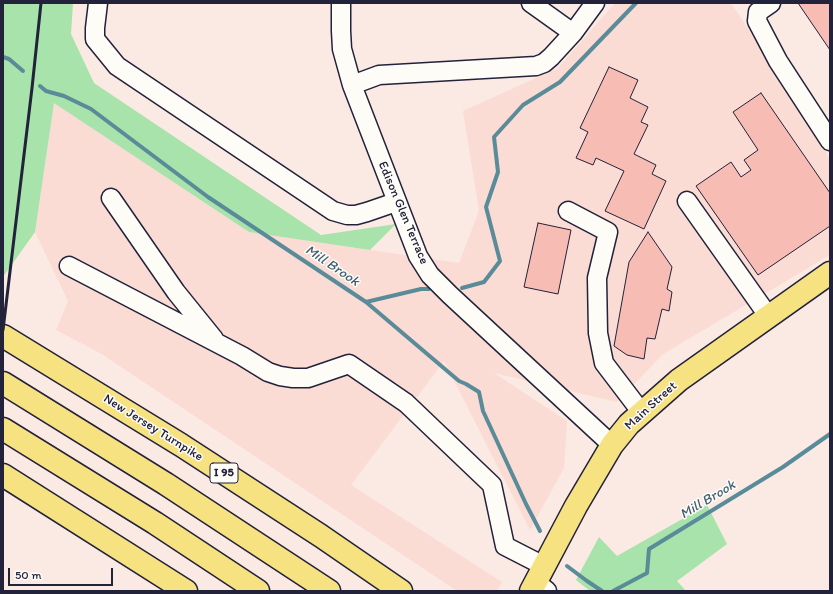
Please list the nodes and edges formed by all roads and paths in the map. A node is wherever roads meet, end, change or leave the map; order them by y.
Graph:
1 (98, 3) edge
2 (341, 3) edge
3 (531, 3) edge
4 (594, 3) edge
5 (771, 3) edge
6 (573, 33) junction
7 (352, 84) junction
8 (830, 141) edge
9 (111, 198) dead end
10 (686, 201) dead end
11 (396, 202) junction
12 (568, 211) dead end
13 (69, 266) dead end
14 (830, 274) edge
15 (769, 316) junction
16 (3, 336) edge
17 (219, 344) junction
18 (3, 383) edge
19 (642, 413) junction
20 (3, 429) edge
21 (612, 446) junction
22 (3, 476) edge
23 (540, 583) edge
24 (186, 591) edge
25 (258, 591) edge
26 (329, 591) edge
27 (401, 591) edge

1 - 11 street
2 - 7 street, Edison Glen Terrace
3 - 6 street
4 - 6 street
5 - 8 street
6 - 7 street
7 - 11 street, Edison Glen Terrace
9 - 17 street
10 - 15 street
11 - 21 street, Edison Glen Terrace
12 - 19 street
13 - 17 street
14 - 15 main road, Main Street
15 - 19 main road, Main Street
16 - 27 main road, New Jersey Turnpike / I 95
17 - 23 street
18 - 26 main road
19 - 21 main road, Main Street
20 - 25 main road
21 - 23 main road, Main Street
22 - 24 main road

